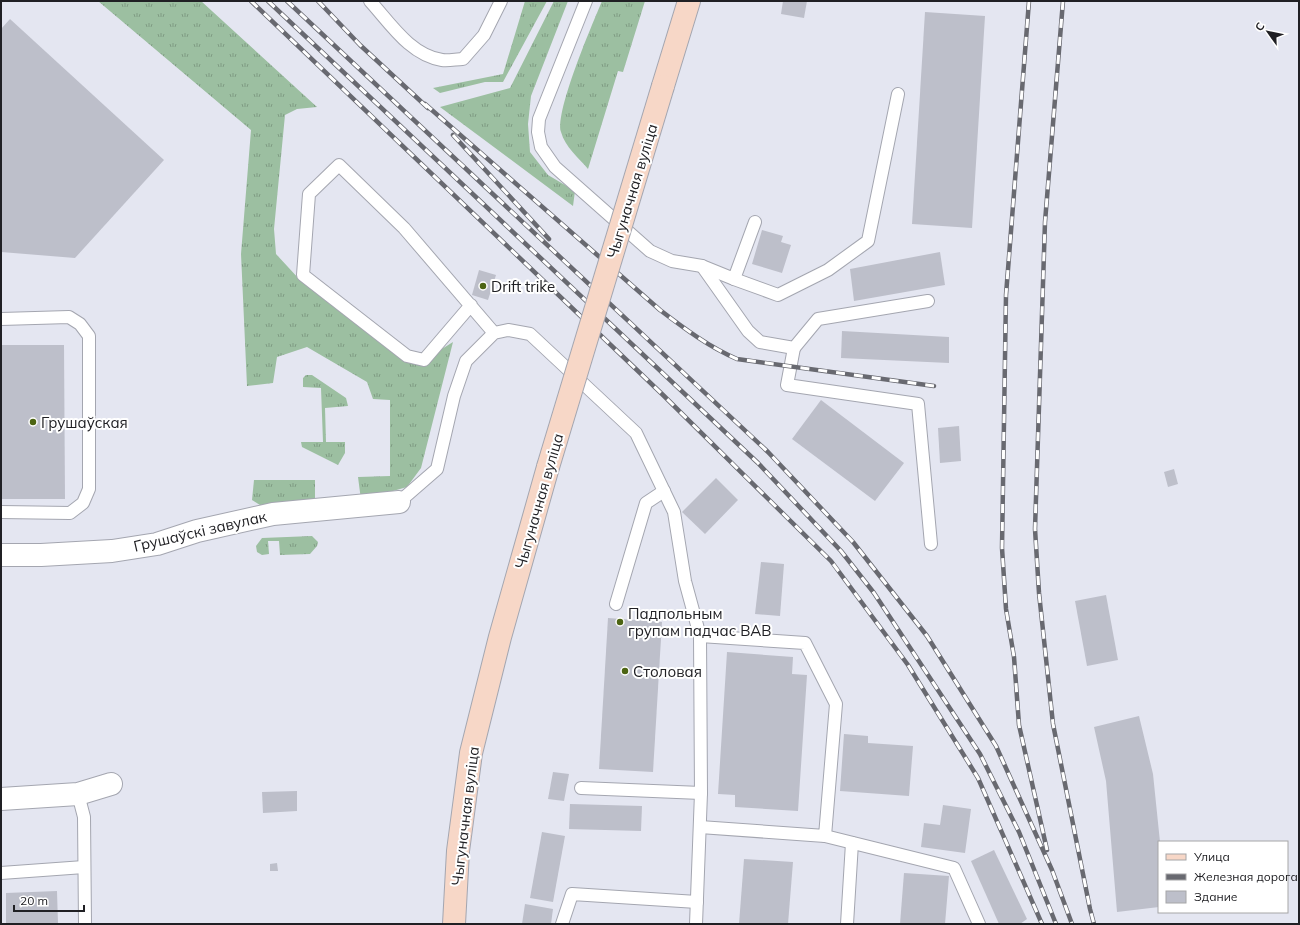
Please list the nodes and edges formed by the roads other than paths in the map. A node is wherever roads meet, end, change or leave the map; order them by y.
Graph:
1 (370, 1) edge
2 (501, 1) edge
3 (586, 1) edge
4 (690, 1) edge
5 (898, 94) dead end
6 (755, 222) dead end
7 (702, 266) junction
8 (734, 279) junction
9 (928, 301) dead end
10 (471, 305) junction
11 (1, 319) edge
12 (494, 333) junction
13 (794, 348) junction
14 (664, 491) junction
15 (399, 502) joint
16 (1, 512) edge
17 (931, 544) dead end
18 (1, 555) edge
19 (616, 604) dead end
20 (700, 636) junction
21 (111, 784) dead end
22 (581, 788) dead end
23 (78, 794) junction
24 (701, 794) junction
25 (1, 799) edge
26 (700, 827) junction
27 (825, 836) junction
28 (852, 843) junction
29 (84, 867) junction
30 (1, 873) edge
31 (697, 902) junction
32 (85, 924) edge
33 (454, 924) edge
34 (562, 924) edge
35 (696, 924) edge
36 (847, 924) edge
37 (979, 924) edge

1 - 2 lane
3 - 7 lane
4 - 33 main road, Чыгуначная вуліца, bridge
5 - 8 lane
6 - 8 lane
7 - 8 lane
7 - 13 lane
9 - 13 lane
10 - 10 lane
10 - 12 lane
11 - 16 lane
12 - 14 lane
12 - 15 lane
13 - 17 lane
14 - 19 lane
14 - 20 lane
15 - 18 street, Грушаўскі завулак
20 - 24 lane
20 - 27 lane
21 - 23 street
22 - 24 lane
23 - 25 street
23 - 29 lane
24 - 26 lane
26 - 27 lane
26 - 31 lane
27 - 28 lane
28 - 36 lane
28 - 37 lane
29 - 30 lane
29 - 32 lane
31 - 34 lane
31 - 35 lane

